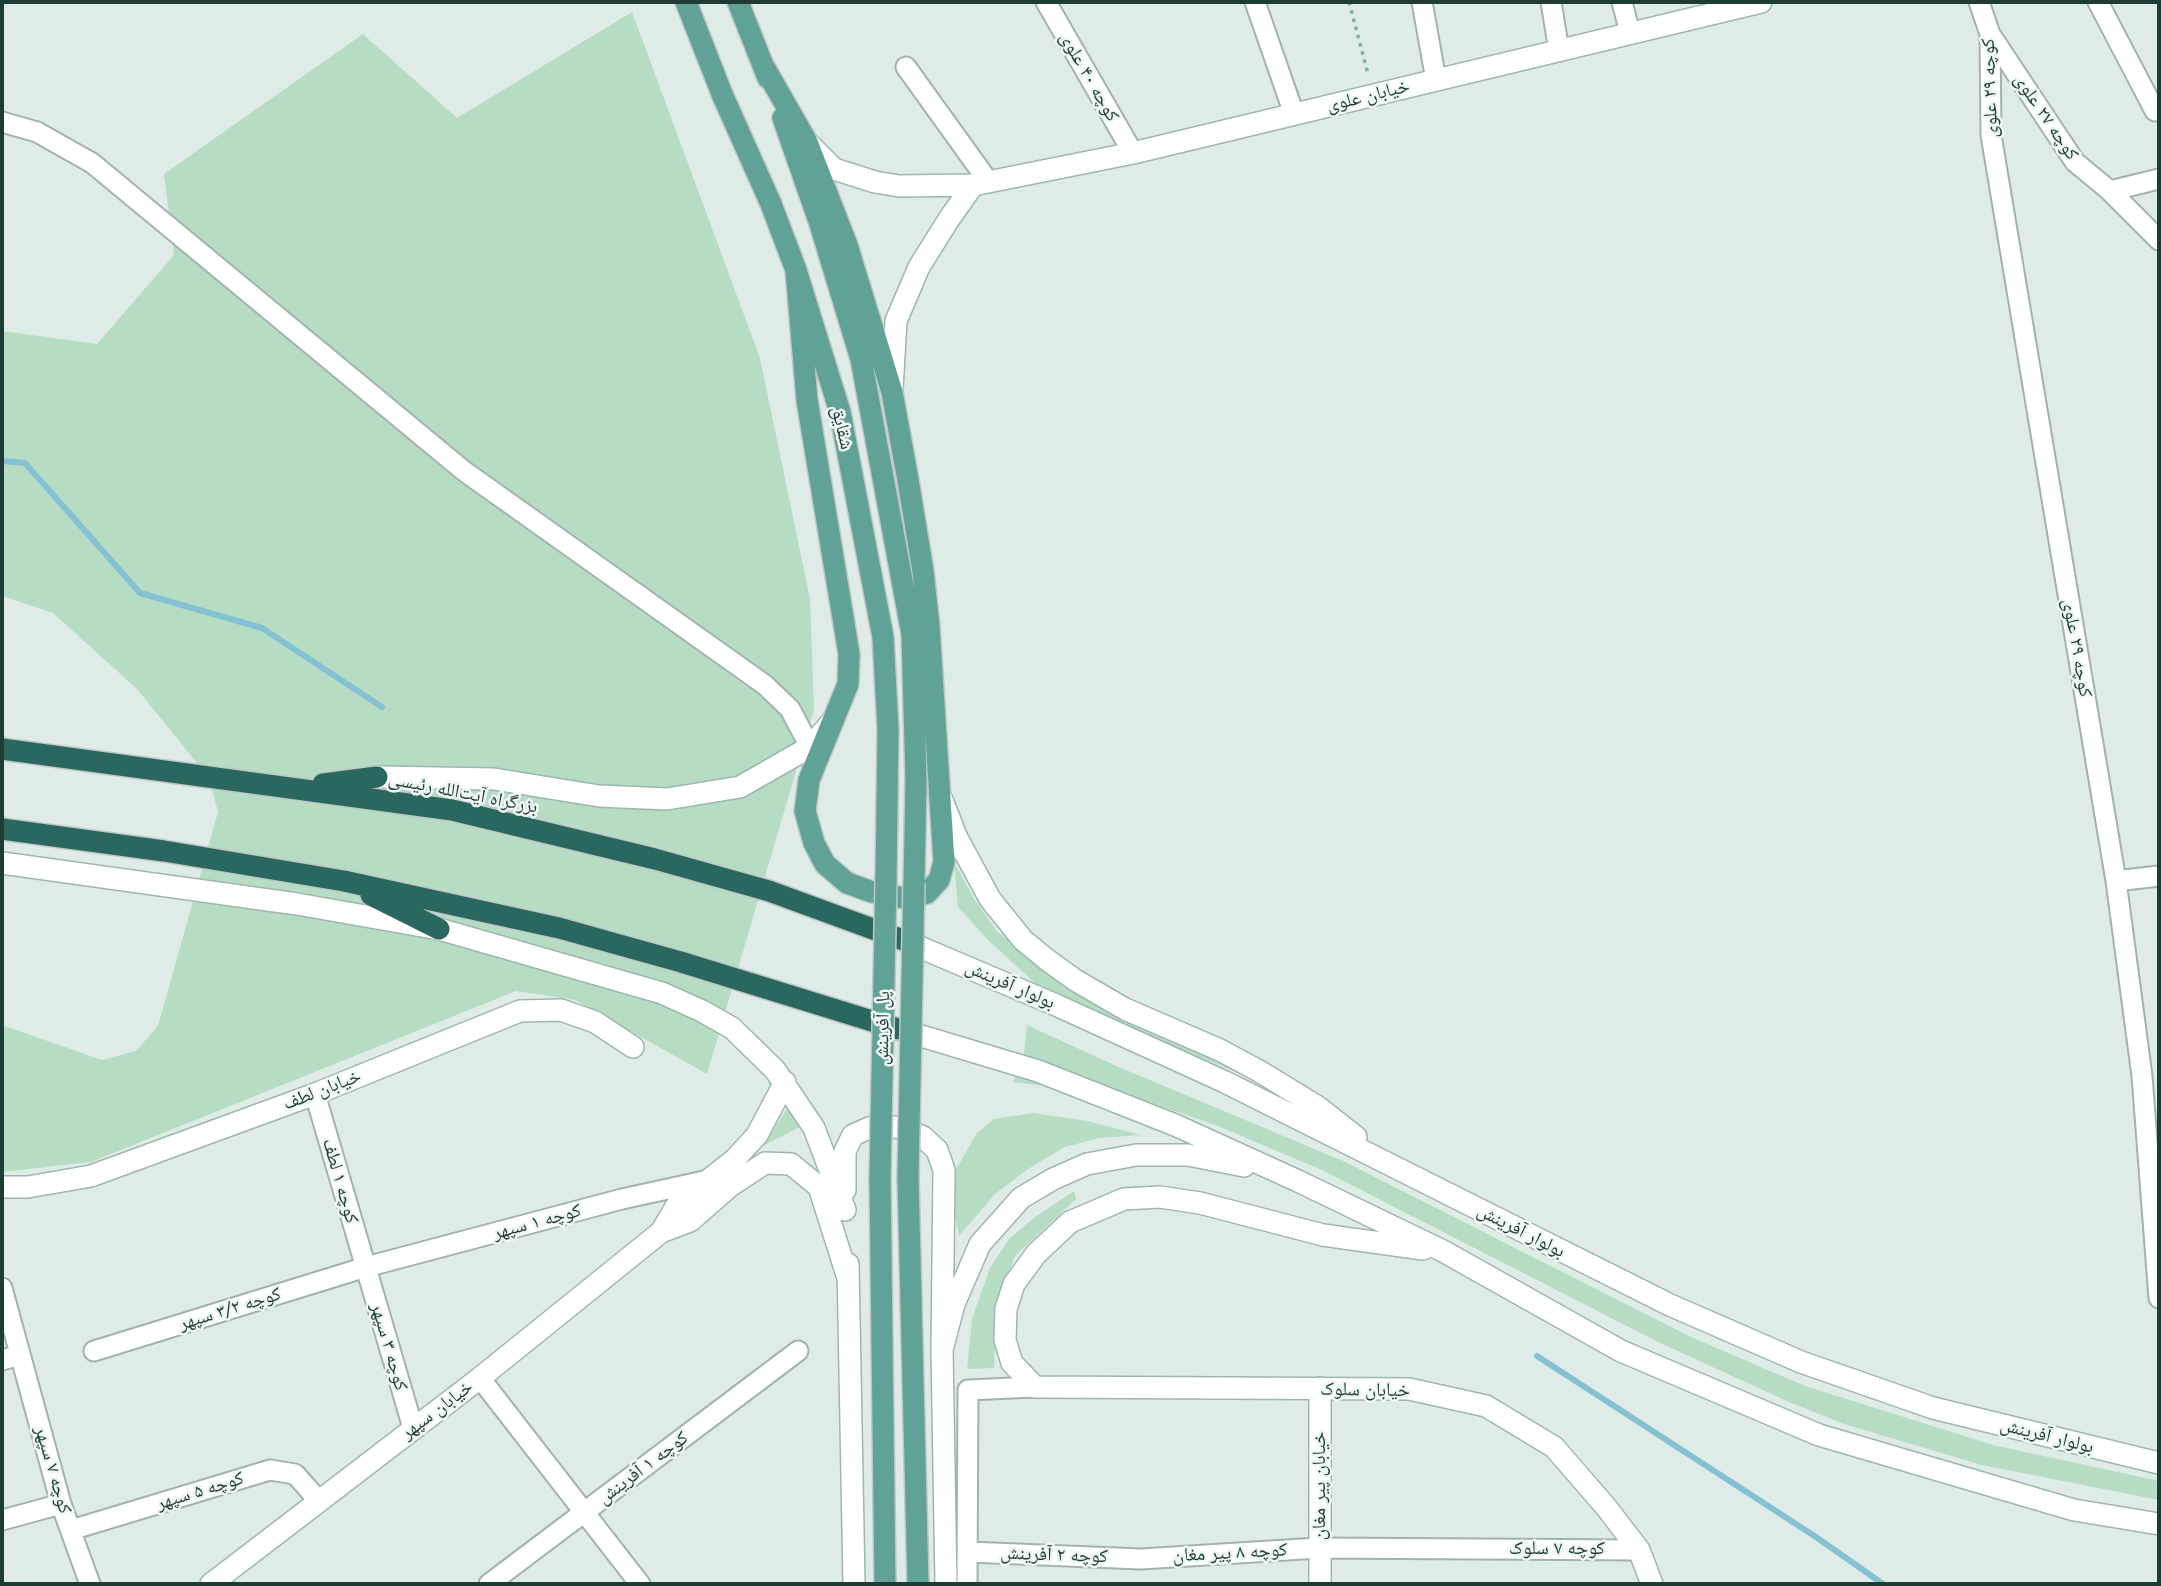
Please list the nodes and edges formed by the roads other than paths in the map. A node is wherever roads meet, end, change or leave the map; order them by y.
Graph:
1 (686, 2) edge
2 (738, 2) edge
3 (1045, 2) edge
4 (1255, 2) edge
5 (1422, 2) edge
6 (1551, 2) edge
7 (1622, 2) edge
8 (1761, 2) edge
9 (1979, 2) edge
10 (2098, 2) edge
11 (1630, 33) junction
12 (1990, 34) junction
13 (1559, 51) junction
14 (763, 65) junction
15 (906, 67) dead end
16 (1436, 80) junction
17 (2155, 111) dead end
18 (1294, 114) junction
19 (2, 122) edge
20 (807, 142) junction
21 (1133, 153) junction
22 (2159, 179) edge
23 (981, 183) junction
24 (2110, 191) junction
25 (2159, 240) edge
26 (796, 270) junction
27 (892, 391) junction
28 (836, 717) junction
29 (810, 747) junction
30 (2, 748) edge
31 (377, 778) joint
32 (293, 787) junction
33 (940, 795) junction
34 (2, 829) edge
35 (2, 863) edge
36 (2159, 876) edge
37 (886, 879) joint
38 (344, 881) junction
39 (2116, 881) junction
40 (914, 883) joint
41 (439, 929) junction
42 (904, 940) joint
43 (898, 1029) joint
44 (633, 1047) dead end
45 (785, 1082) junction
46 (315, 1094) junction
47 (1394, 1167) junction
48 (709, 1180) junction
49 (1298, 1181) junction
50 (2, 1187) edge
51 (845, 1210) junction
52 (661, 1232) junction
53 (1443, 1251) junction
54 (366, 1267) junction
55 (848, 1278) junction
56 (2, 1288) edge
57 (2159, 1298) edge
58 (942, 1350) junction
59 (94, 1351) dead end
60 (798, 1351) dead end
61 (11, 1357) edge
62 (480, 1378) junction
63 (1035, 1387) junction
64 (1320, 1388) junction
65 (413, 1427) junction
66 (2159, 1463) edge
67 (319, 1501) junction
68 (61, 1504) junction
69 (583, 1513) junction
70 (2, 1520) edge
71 (2159, 1524) edge
72 (71, 1530) junction
73 (1319, 1548) junction
74 (1475, 1549) joint
75 (1639, 1550) junction
76 (968, 1552) junction
77 (1141, 1559) joint
78 (90, 1584) edge
79 (211, 1584) edge
80 (489, 1584) edge
81 (640, 1584) edge
82 (854, 1584) edge
83 (885, 1584) edge
84 (918, 1584) edge
85 (946, 1584) edge
86 (967, 1584) edge
87 (1320, 1584) edge
88 (1652, 1584) edge

1 - 26 main road, شقایق
2 - 14 main road, شقایق
3 - 21 street, کوچه ۴۰ علوی
4 - 18 street
5 - 16 street
6 - 13 street
7 - 11 street
8 - 11 main road, خیابان علوی
9 - 12 street, کوچه ۲۹ علوی
10 - 17 street
11 - 13 main road, خیابان علوی
12 - 24 street, کوچه ۲۷ علوی
12 - 39 street, کوچه ۲۹ علوی
13 - 16 main road, خیابان علوی
14 - 20 main road, شقایق
14 - 40 main road, شقایق
15 - 23 street
16 - 18 main road, خیابان علوی
18 - 21 main road, خیابان علوی
19 - 29 street
20 - 23 main road, خیابان علوی
20 - 27 main road, شقایق
21 - 23 main road, خیابان علوی
22 - 24 street
23 - 27 main road
24 - 25 street, کوچه ۲۷ علوی
26 - 28 main road, شقایق
26 - 37 main road, شقایق
27 - 33 main road, شقایق
28 - 29 main road
28 - 33 main road, شقایق
29 - 31 main road
30 - 32 highway, بزرگراه آیت‌الله رئیسی
31 - 32 highway
32 - 42 highway, بزرگراه آیت‌الله رئیسی
33 - 47 main road
34 - 38 highway
35 - 41 main road
36 - 39 street
37 - 83 main road, پل آفرینش, bridge
38 - 41 highway
38 - 43 highway
39 - 57 street, کوچه ۲۹ علوی
40 - 84 main road, پل آفرینش, bridge
41 - 45 main road
42 - 47 main road, بولوار آفرینش
43 - 49 main road
44 - 46 main road, خیابان لطف
45 - 48 main road, خیابان سپهر
45 - 51 main road
46 - 50 main road, خیابان لطف
46 - 54 street, کوچه ۱ لطف
47 - 66 main road, بولوار آفرینش
48 - 52 main road, خیابان سپهر
48 - 54 street, کوچه ۱ سپهر
49 - 53 main road
49 - 58 main road
51 - 55 main road
51 - 58 main road
52 - 55 main road, خیابان سپهر
52 - 62 main road, خیابان سپهر
53 - 63 main road
53 - 71 main road
54 - 59 street, کوچه ۳/۲ سپهر
54 - 65 street, کوچه ۳ سپهر
55 - 82 main road
56 - 61 street, کوچه ۷ سپهر
58 - 85 main road
60 - 69 street, کوچه ۱ آفرینش
61 - 68 street, کوچه ۷ سپهر
62 - 65 main road, خیابان سپهر
62 - 69 street
63 - 64 main road, خیابان سلوک
63 - 76 street
64 - 73 main road, خیابان پیر مغان
64 - 75 main road, خیابان سلوک
65 - 67 main road, خیابان سپهر
67 - 72 street, کوچه ۵ سپهر
67 - 79 main road, خیابان سپهر
68 - 70 street
68 - 72 street, کوچه ۷ سپهر
69 - 80 street, کوچه ۱ آفرینش
69 - 81 street
72 - 78 street, کوچه ۷ سپهر
73 - 74 street, کوچه ۸ پیر مغان
73 - 77 street, کوچه ۸ پیر مغان
73 - 87 main road, خیابان پیر مغان
74 - 75 street, کوچه ۷ سلوک
75 - 88 main road, خیابان سلوک
76 - 77 street, کوچه ۲ آفرینش
76 - 86 street

